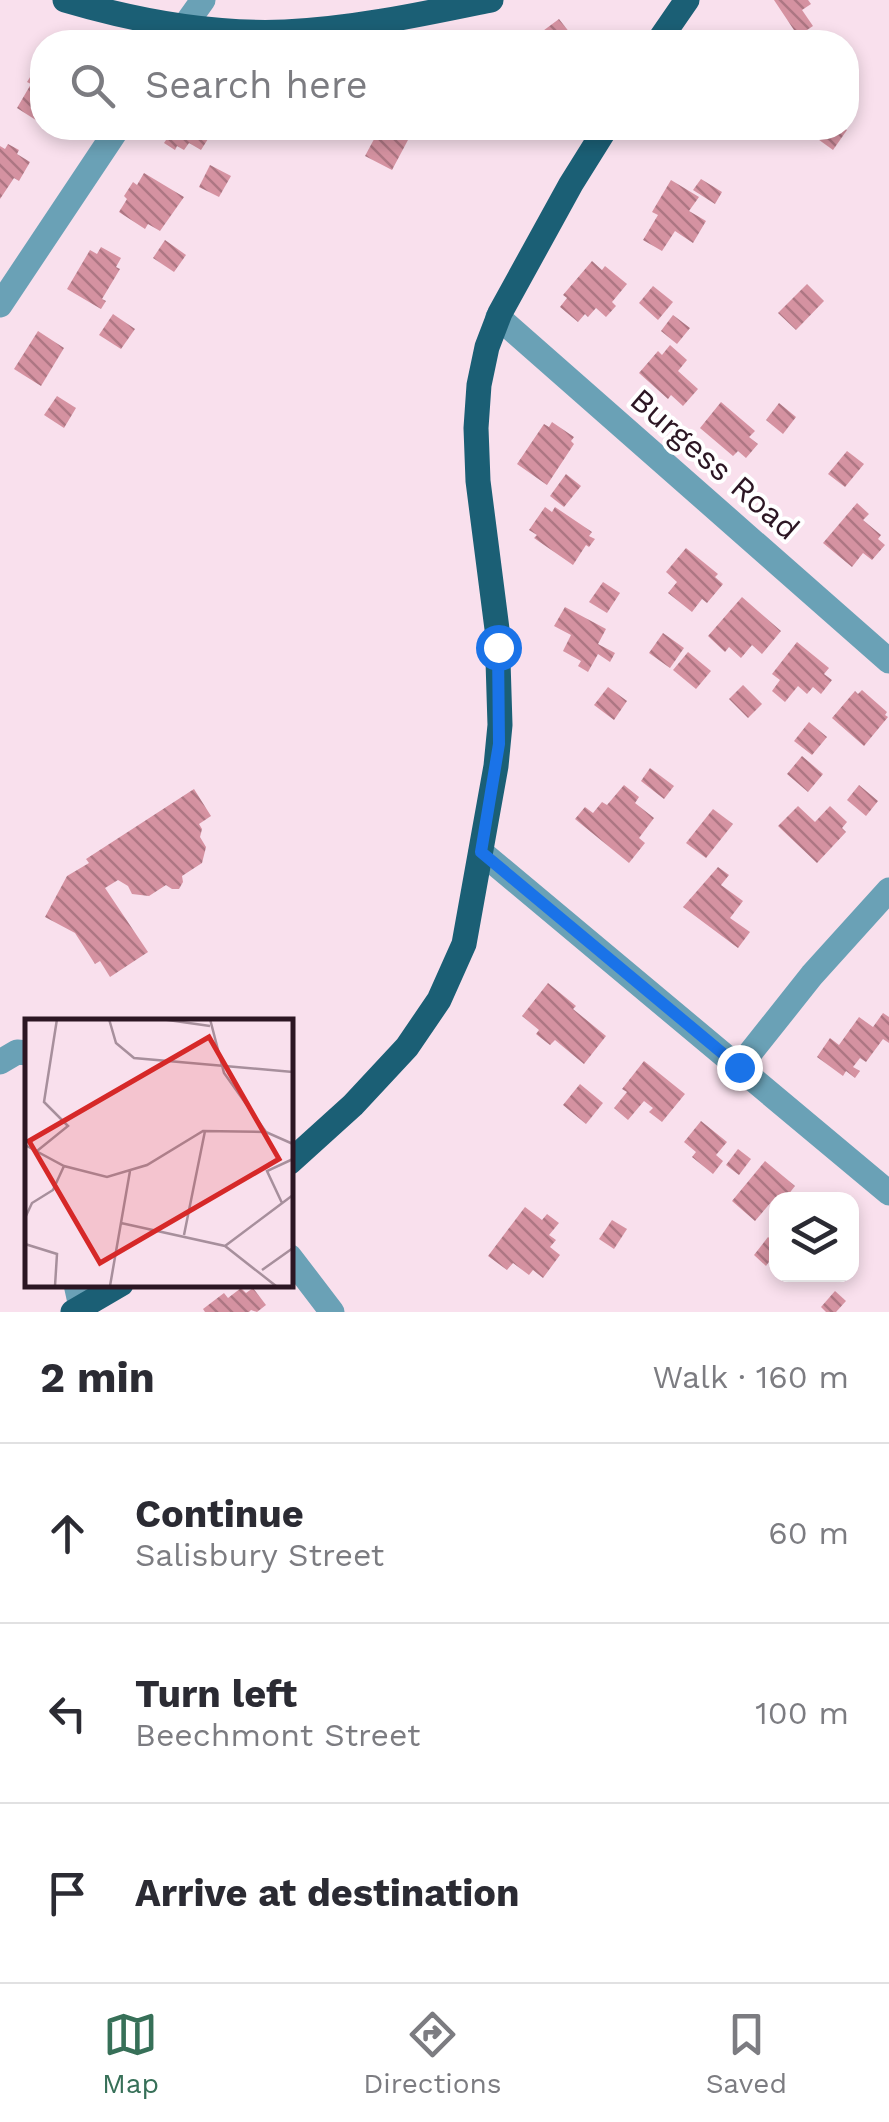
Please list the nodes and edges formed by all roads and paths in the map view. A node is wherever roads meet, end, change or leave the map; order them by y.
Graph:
1 (65, 0) edge
2 (204, 0) edge
3 (491, 0) edge
4 (687, 0) edge
5 (163, 30) edge
6 (183, 30) edge
7 (309, 30) edge
8 (666, 30) edge
9 (110, 140) edge
10 (598, 140) edge
11 (0, 306) edge
12 (498, 317) junction
13 (889, 661) edge
14 (481, 852) junction
15 (889, 890) edge
16 (25, 1053) edge
17 (0, 1062) edge
18 (739, 1067) junction
19 (292, 1160) edge
20 (889, 1193) edge
21 (292, 1260) edge
22 (113, 1287) edge
23 (77, 1301) edge
24 (332, 1312) edge

1 - 5 main road
2 - 6 street
3 - 7 main road
4 - 8 main road
9 - 11 street
10 - 12 main road
12 - 13 street, Burgess Road
12 - 14 main road
14 - 18 street
14 - 19 main road
15 - 18 street
16 - 17 street
18 - 20 street
21 - 24 street
22 - 23 main road

